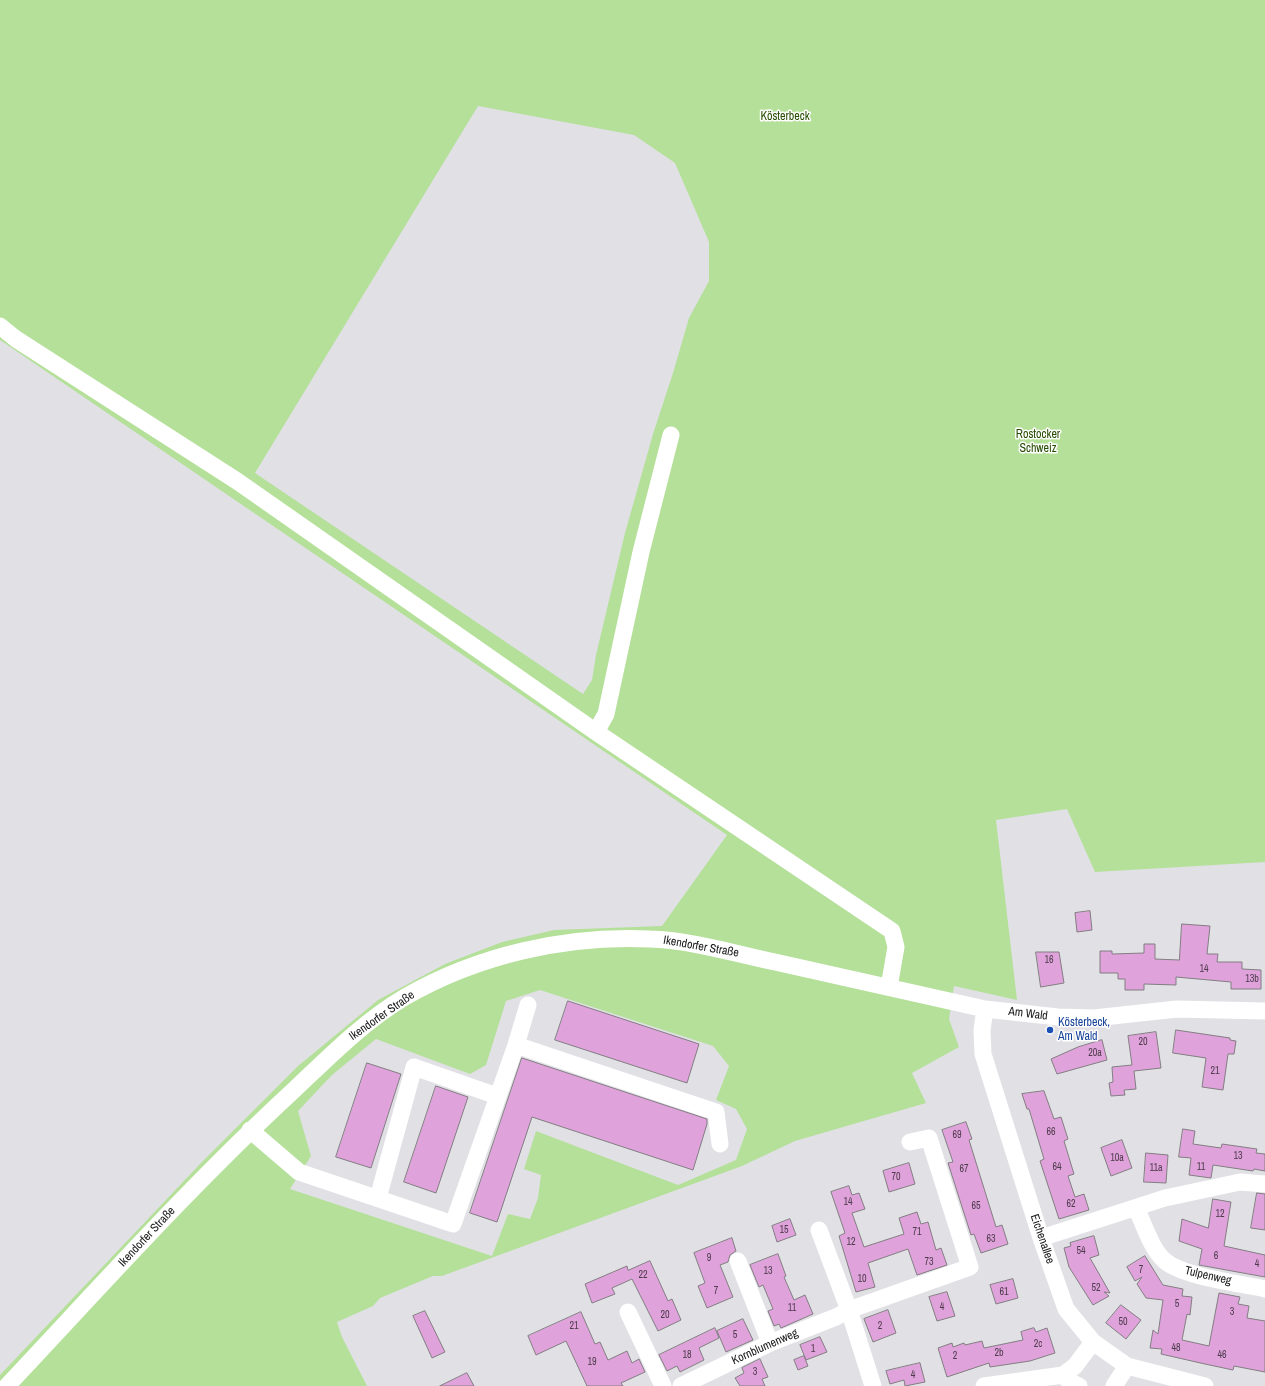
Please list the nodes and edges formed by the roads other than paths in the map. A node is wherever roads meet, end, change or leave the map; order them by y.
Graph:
1 (0, 326) edge
2 (672, 435) dead end
3 (596, 732) junction
4 (889, 987) junction
5 (528, 1005) dead end
6 (985, 1009) junction
7 (1265, 1011) edge
8 (516, 1045) junction
9 (497, 1096) junction
10 (250, 1130) junction
11 (910, 1142) dead end
12 (720, 1144) dead end
13 (1265, 1184) edge
14 (378, 1198) junction
15 (1136, 1208) junction
16 (819, 1230) dead end
17 (1041, 1238) junction
18 (738, 1261) dead end
19 (1265, 1289) edge
20 (848, 1310) junction
21 (628, 1312) dead end
22 (1093, 1342) junction
23 (770, 1343) junction
24 (1127, 1366) junction
25 (1063, 1375) junction
26 (7, 1386) edge
27 (663, 1386) edge
28 (681, 1386) edge
29 (873, 1386) edge
30 (984, 1386) edge
31 (1079, 1386) edge
32 (1114, 1386) edge
33 (1205, 1386) edge

1 - 3 street
2 - 3 street
3 - 4 street
4 - 6 street, Am Wald
4 - 10 street, Ikendorfer Straße
5 - 8 street
6 - 7 street, Am Wald
6 - 17 street, Eichenallee
8 - 9 street
8 - 12 street
9 - 14 street
9 - 14 street
10 - 14 street
10 - 26 street, Ikendorfer Straße
11 - 20 street, Kornblumenweg
13 - 15 street
15 - 17 street
15 - 19 street, Tulpenweg
16 - 20 street
17 - 22 street, Eichenallee
18 - 23 street
20 - 23 street, Kornblumenweg
20 - 29 street
21 - 27 street
22 - 24 street, Eichenallee
22 - 25 street
23 - 28 street, Kornblumenweg
24 - 32 street
24 - 33 street, Eichenallee
25 - 30 street
25 - 31 street

